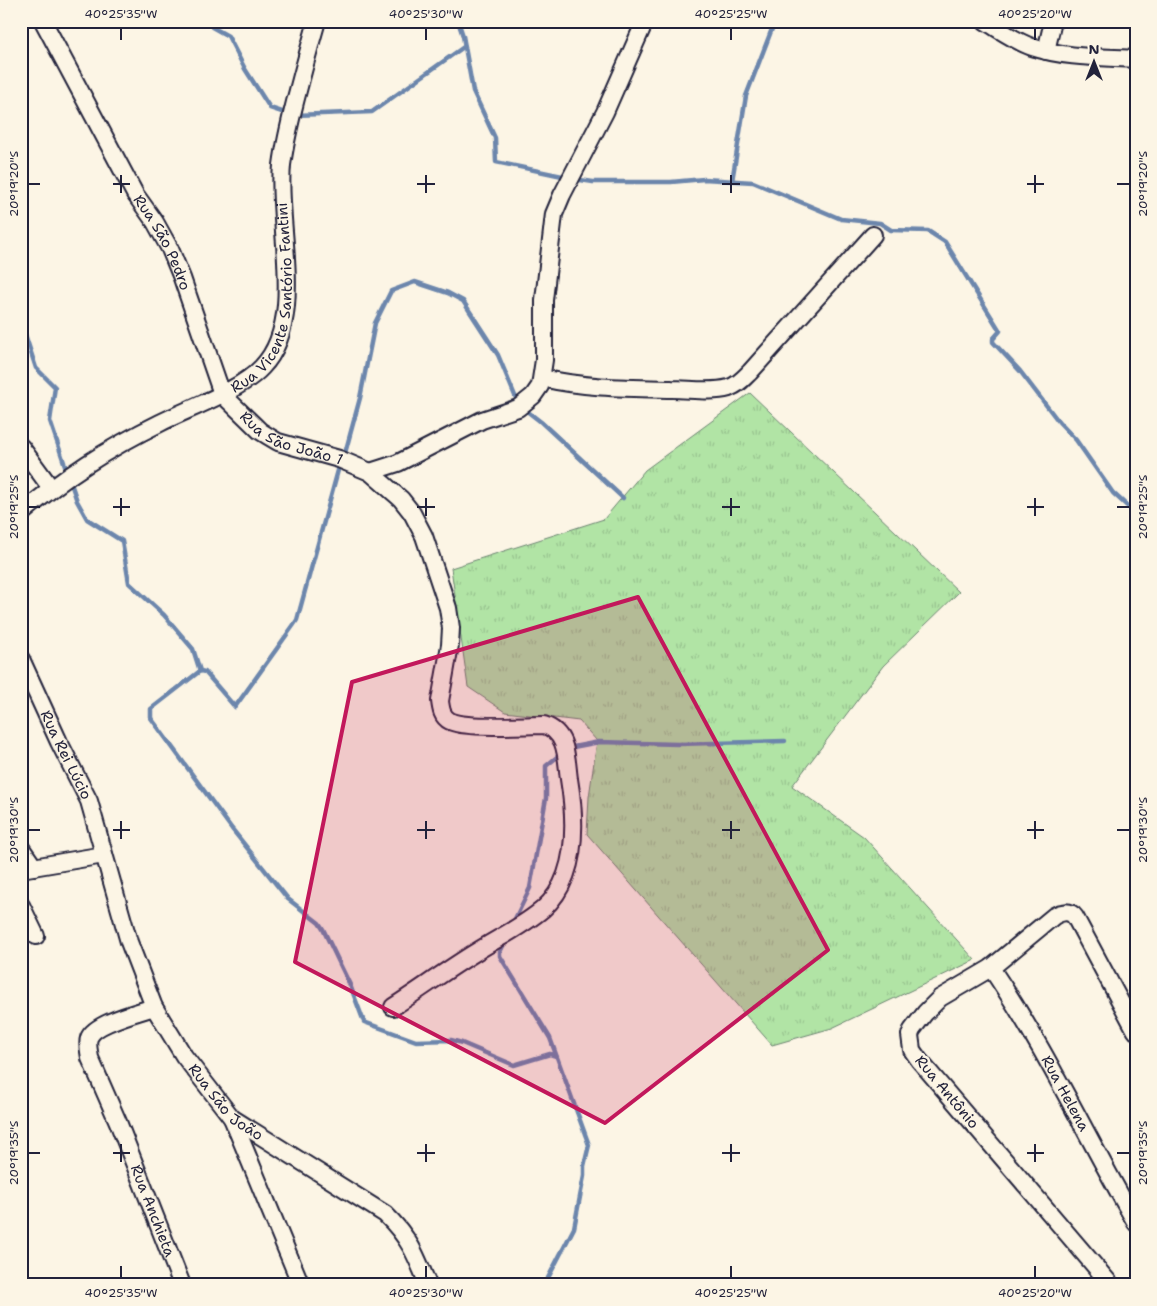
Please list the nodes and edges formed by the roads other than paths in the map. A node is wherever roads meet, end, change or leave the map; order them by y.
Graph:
1 (43, 21) edge
2 (317, 21) edge
3 (645, 21) edge
4 (985, 21) edge
5 (1053, 21) edge
6 (1046, 51) junction
7 (1136, 59) edge
8 (873, 235) dead end
9 (542, 378) junction
10 (222, 394) junction
11 (21, 447) edge
12 (370, 472) junction
13 (51, 488) junction
14 (21, 514) edge
15 (21, 659) edge
16 (21, 848) edge
17 (104, 854) junction
18 (28, 868) edge
19 (21, 905) edge
20 (36, 936) dead end
21 (990, 968) junction
22 (154, 1007) junction
23 (393, 1007) dead end
24 (1136, 1031) edge
25 (232, 1118) junction
26 (1136, 1223) edge
27 (182, 1285) edge
28 (301, 1285) edge
29 (428, 1285) edge
30 (1111, 1285) edge

1 - 10 street, Rua São Pedro
2 - 10 street, Rua Vicente Santório Fantini
3 - 9 street
4 - 6 street
5 - 6 street
6 - 7 street
8 - 9 street
9 - 12 street
10 - 12 street, Rua São João 1
10 - 13 street, Rua Vicente Santório Fantini
11 - 13 street
12 - 23 street, Rua São João 1
13 - 14 street, Rua Vicente Santório Fantini
15 - 17 street, Rua Rei Lúcio
16 - 18 street
17 - 18 street
17 - 22 street, Rua São João
19 - 20 street
21 - 24 street, Rua Antônio
21 - 26 street, Rua Helena
21 - 30 street, Rua Antônio
22 - 25 street, Rua São João
22 - 27 street, Rua Anchieta
25 - 28 street
25 - 29 street, Rua São João

